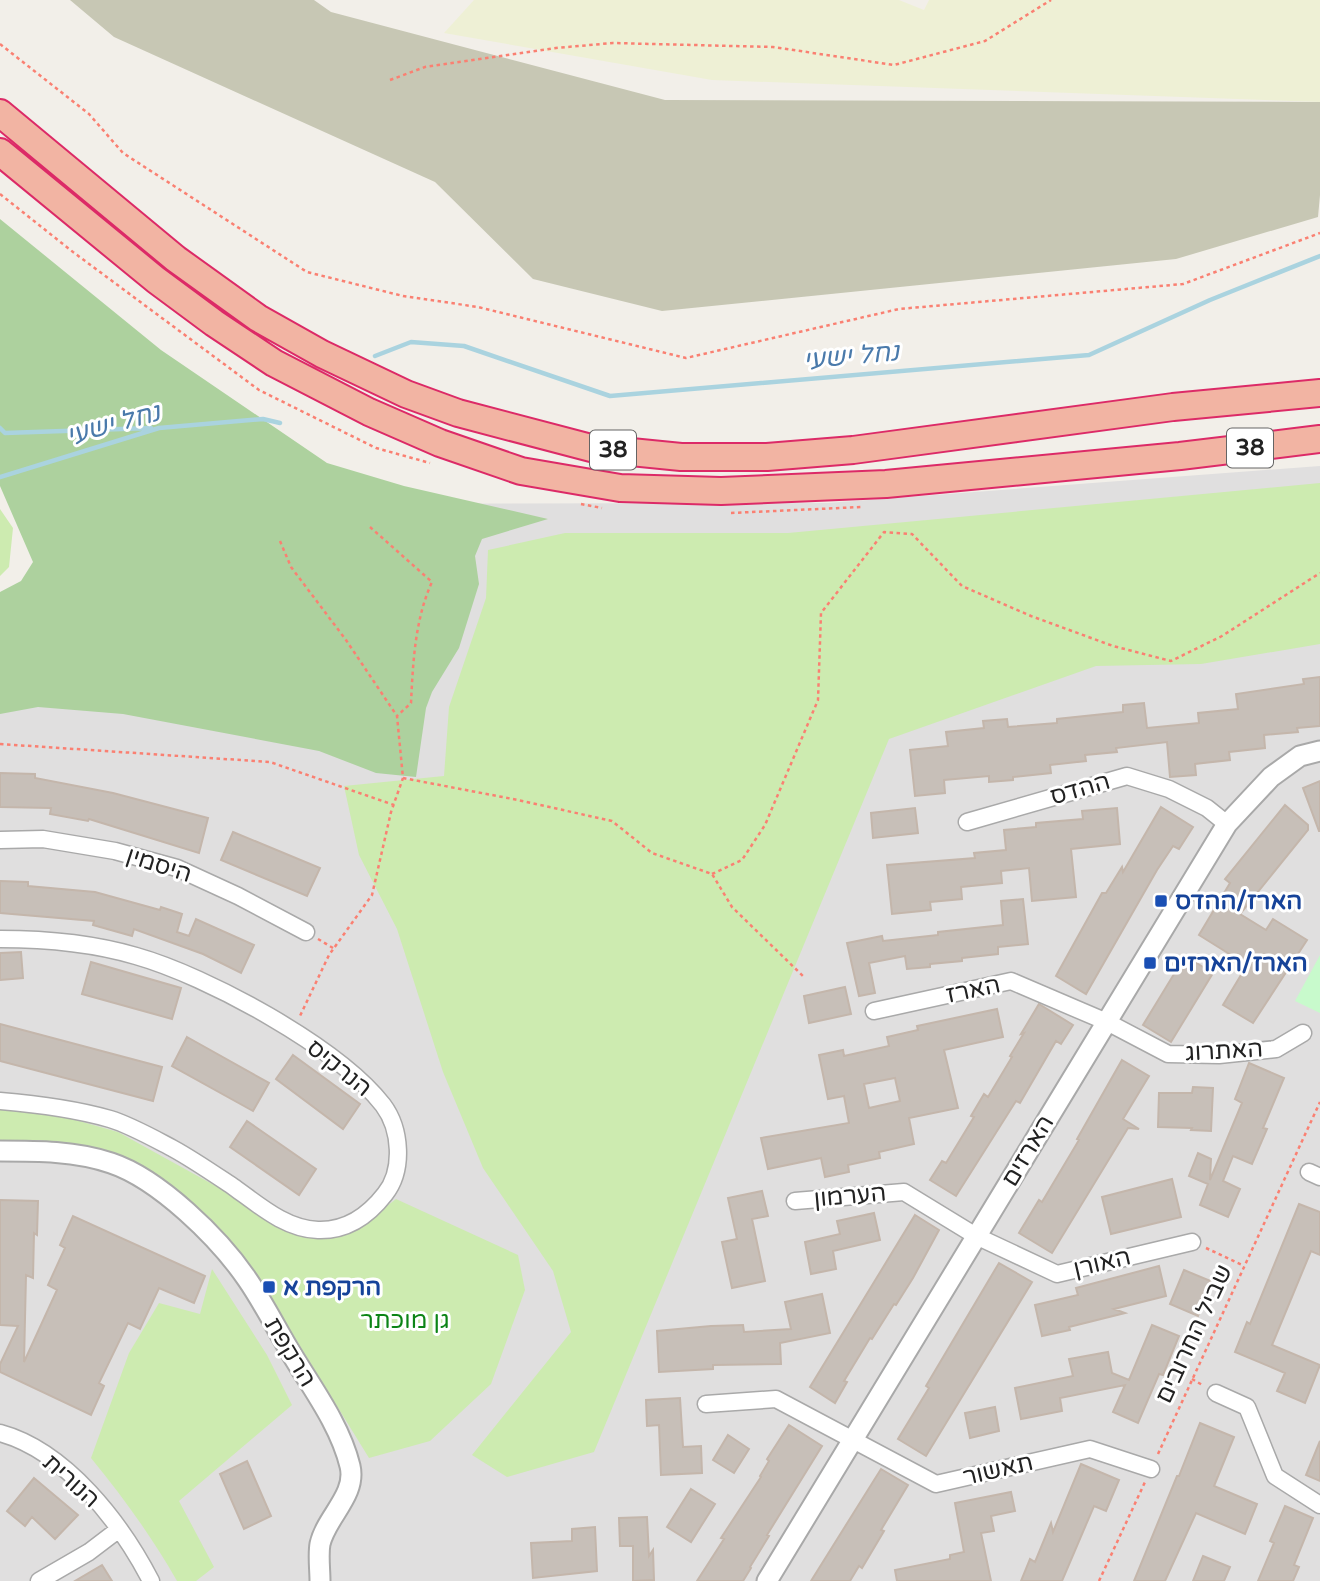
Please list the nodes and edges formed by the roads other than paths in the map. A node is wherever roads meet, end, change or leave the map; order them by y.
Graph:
1 (0, 113) edge
2 (0, 152) edge
3 (1320, 382) edge
4 (1320, 393) edge
5 (1173, 407) junction
6 (1320, 439) edge
7 (1320, 751) edge
8 (967, 822) dead end
9 (1227, 824) junction
10 (0, 840) edge
11 (306, 932) dead end
12 (0, 939) edge
13 (874, 1011) dead end
14 (1107, 1022) junction
15 (1303, 1033) dead end
16 (0, 1101) edge
17 (0, 1151) edge
18 (794, 1201) dead end
19 (976, 1236) junction
20 (1192, 1242) road end
21 (1216, 1393) dead end
22 (706, 1404) dead end
23 (0, 1433) edge
24 (853, 1440) junction
25 (1151, 1469) road end
26 (1320, 1505) edge
27 (118, 1530) junction
28 (39, 1581) edge
29 (150, 1581) edge
30 (320, 1581) edge
31 (767, 1581) edge

1 - 5 highway, 38
2 - 6 highway, 38
3 - 5 highway
4 - 5 highway, 38
7 - 9 street, הארזים
8 - 9 street, ההדס
9 - 14 street, הארזים
10 - 11 street, היסמין
12 - 16 street, הנרקיס
13 - 14 street, הארז
14 - 15 street, האתרוג
14 - 19 street, הארזים
17 - 30 street, הרקפת
18 - 19 street, הערמון
19 - 20 street, האורן
19 - 24 street, הארזים
21 - 26 street
22 - 24 street, תאשור
23 - 27 street, הנורית
24 - 25 street, תאשור
24 - 31 street, הארזים
27 - 28 street
27 - 29 street, הנורית

